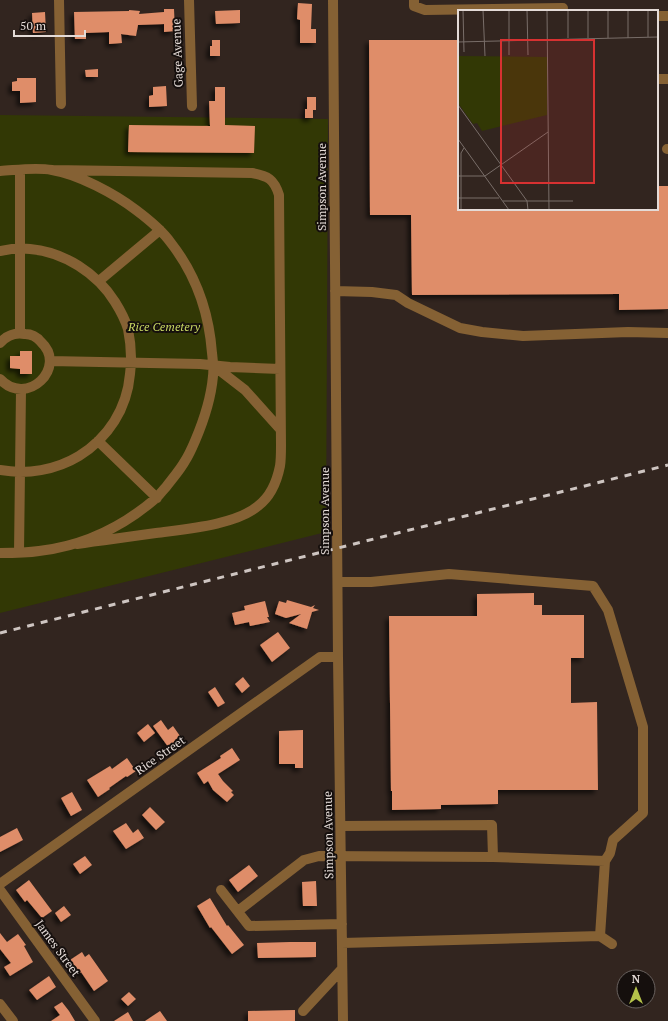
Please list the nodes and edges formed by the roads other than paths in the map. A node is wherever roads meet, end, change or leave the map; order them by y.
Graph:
1 (59, 0) edge
2 (189, 0) edge
3 (333, 0) edge
4 (414, 0) edge
5 (563, 6) edge
6 (61, 104) dead end
7 (192, 106) dead end
8 (20, 170) junction
9 (52, 170) junction
10 (0, 171) edge
11 (160, 230) junction
12 (20, 249) junction
13 (0, 250) edge
14 (99, 281) junction
15 (335, 291) junction
16 (20, 333) junction
17 (668, 333) edge
18 (0, 343) edge
19 (50, 361) junction
20 (131, 363) junction
21 (214, 366) junction
22 (280, 369) junction
23 (0, 380) edge
24 (21, 390) junction
25 (280, 429) junction
26 (98, 441) junction
27 (0, 470) edge
28 (20, 472) junction
29 (157, 498) junction
30 (131, 517) junction
31 (138, 536) junction
32 (77, 544) junction
33 (0, 553) edge
34 (19, 553) junction
35 (338, 582) junction
36 (338, 657) junction
37 (341, 826) junction
38 (341, 856) junction
39 (493, 857) junction
40 (605, 861) junction
41 (0, 884) edge
42 (0, 890) edge
43 (221, 890) dead end
44 (238, 911) junction
45 (342, 924) junction
46 (600, 936) junction
47 (342, 943) junction
48 (612, 944) dead end
49 (342, 970) junction
50 (0, 1004) edge
51 (303, 1011) dead end
52 (13, 1021) edge
53 (95, 1021) edge
54 (343, 1021) edge

1 - 6 street
2 - 7 street, Gage Avenue
3 - 15 street, Simpson Avenue
4 - 5 street
8 - 9 street
8 - 10 street
8 - 12 street
9 - 11 street
9 - 22 street
11 - 14 street
11 - 21 street
12 - 13 street
12 - 14 street
12 - 16 street
14 - 20 street
15 - 17 street
15 - 35 street, Simpson Avenue
16 - 18 street
16 - 19 street
19 - 20 street
19 - 24 street
20 - 21 street
20 - 26 street
21 - 22 street
21 - 25 street
21 - 29 street
22 - 25 street
23 - 24 street
24 - 28 street
25 - 31 street
26 - 28 street
26 - 29 street
27 - 28 street
28 - 34 street
29 - 30 street
30 - 31 street
30 - 32 street
31 - 32 street
32 - 34 street
33 - 34 street
35 - 36 street, Simpson Avenue
35 - 40 street
36 - 37 street, Simpson Avenue
36 - 41 street, Rice Street
37 - 38 street, Simpson Avenue
37 - 39 street
38 - 39 street
38 - 44 street
38 - 45 street, Simpson Avenue
39 - 40 street
40 - 46 street
42 - 53 street, James Street
43 - 44 street
44 - 45 street
45 - 47 street, Simpson Avenue
46 - 47 street
46 - 48 street
47 - 49 street, Simpson Avenue
49 - 51 street
49 - 54 street, Simpson Avenue
50 - 52 street

